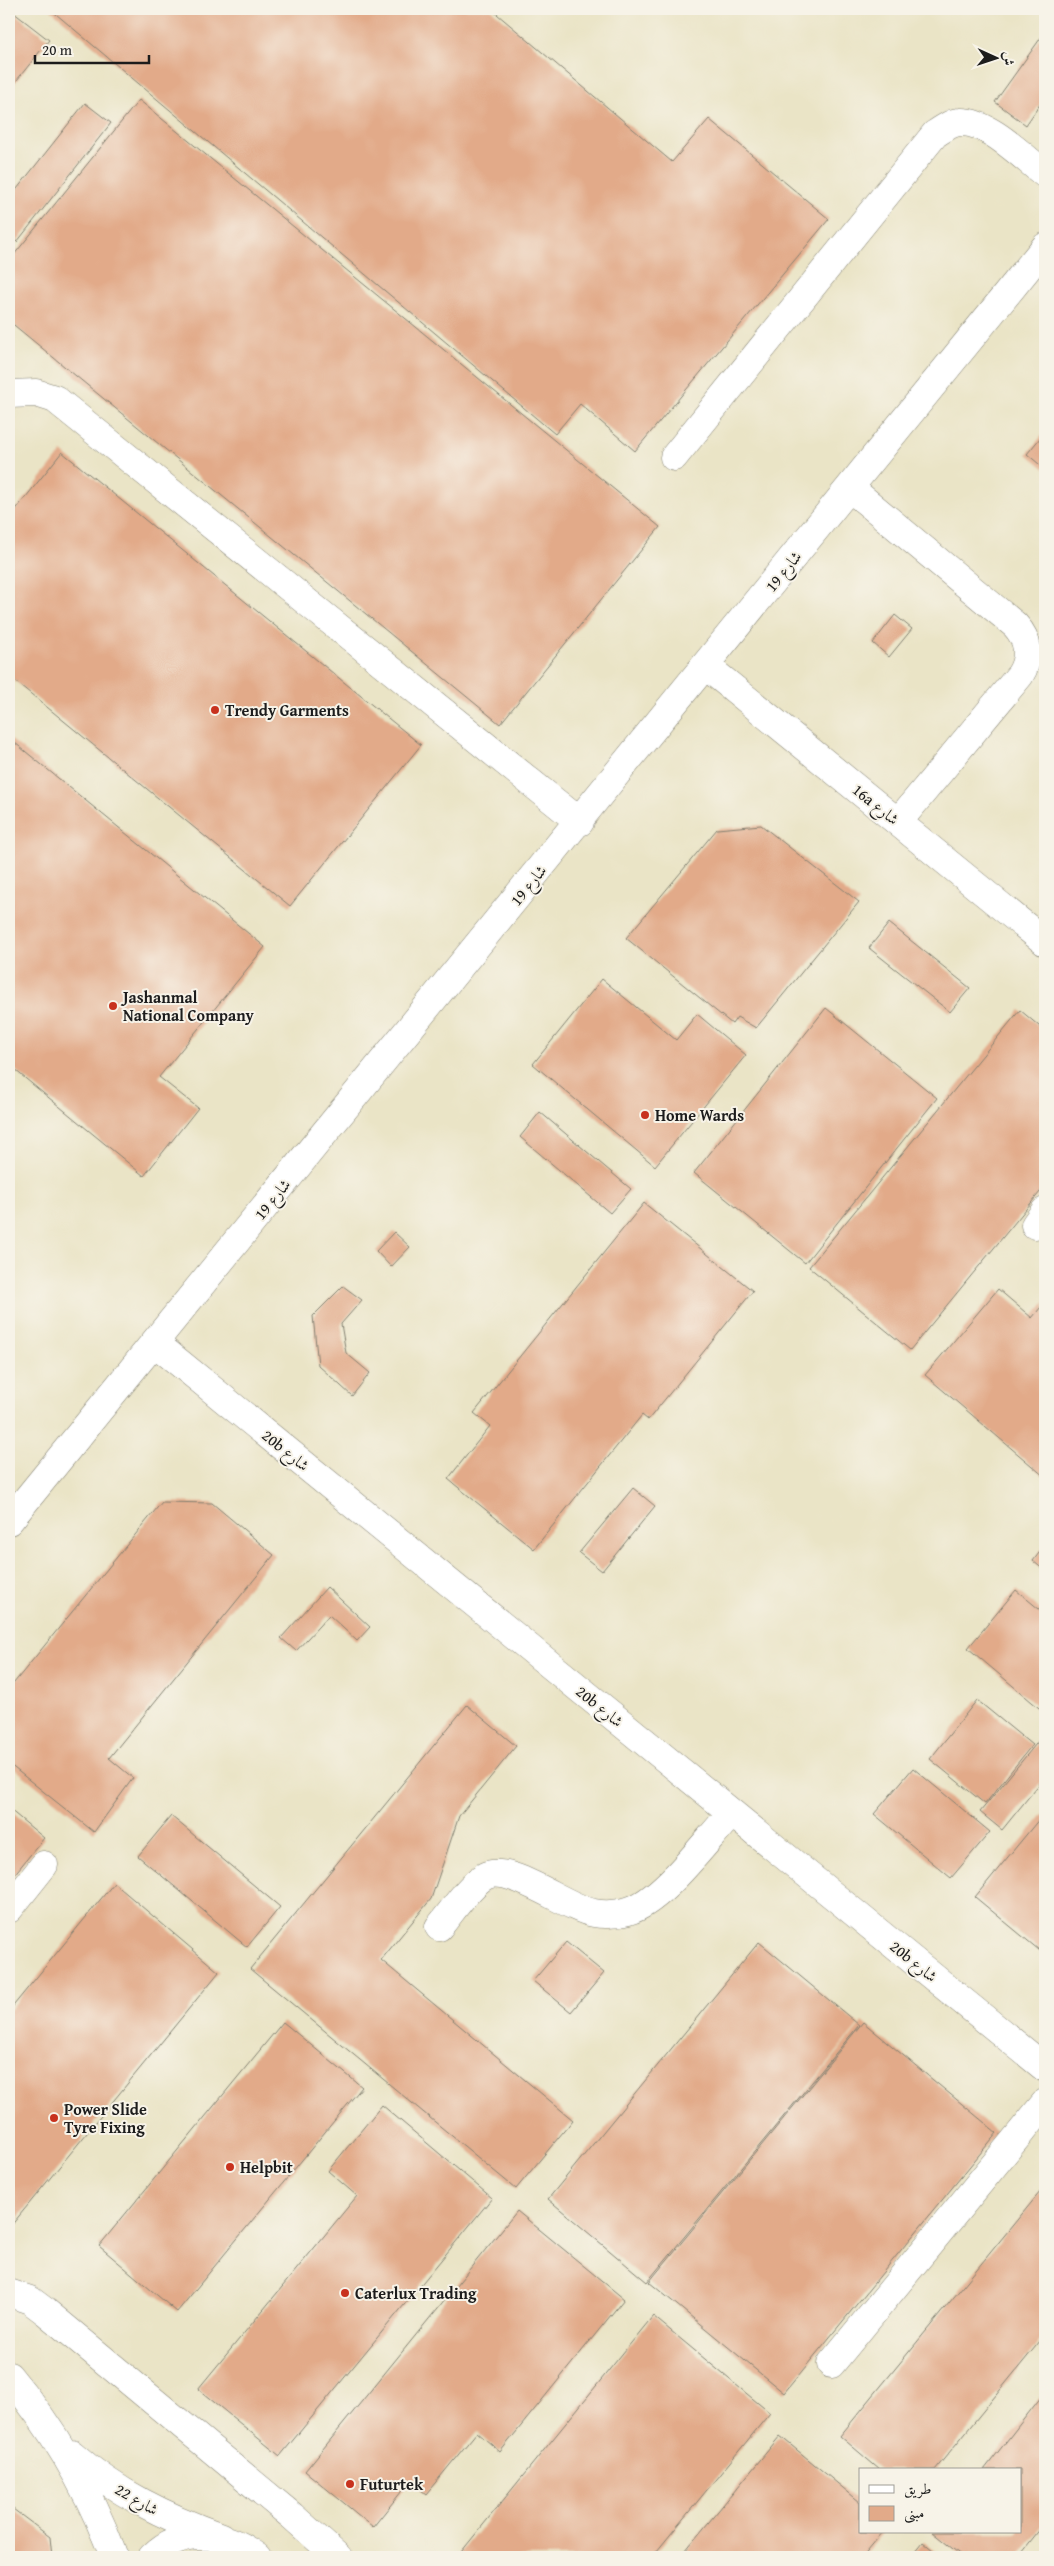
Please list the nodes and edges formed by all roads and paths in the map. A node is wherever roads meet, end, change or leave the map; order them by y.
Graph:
1 (1045, 174) edge
2 (1045, 247) edge
3 (9, 394) edge
4 (674, 457) dead end
5 (850, 488) junction
6 (706, 666) junction
7 (580, 822) junction
8 (898, 822) junction
9 (1045, 942) edge
10 (155, 1343) junction
11 (9, 1521) edge
12 (732, 1812) junction
13 (44, 1865) dead end
14 (9, 1909) edge
15 (439, 1926) dead end
16 (1045, 2068) edge
17 (1045, 2103) edge
18 (9, 2293) edge
19 (831, 2364) dead end
20 (9, 2376) edge
21 (62, 2445) junction
22 (221, 2537) junction
23 (114, 2557) edge
24 (152, 2557) edge
25 (256, 2557) edge
26 (338, 2557) edge

1 - 4 street
2 - 5 street, شارع 19
3 - 7 street
5 - 6 street, شارع 19
5 - 8 street
6 - 7 street, شارع 19
6 - 8 street, 16a شارع
7 - 10 street, شارع 19
8 - 9 street, 16a شارع
10 - 11 street, شارع 19
10 - 12 street, 20b شارع
12 - 15 street
12 - 16 street, 20b شارع
13 - 14 street
17 - 19 street
18 - 26 street
20 - 21 street, شارع 22
21 - 22 street, شارع 22
21 - 23 street, شارع 22
22 - 24 street
22 - 25 street, شارع 22

